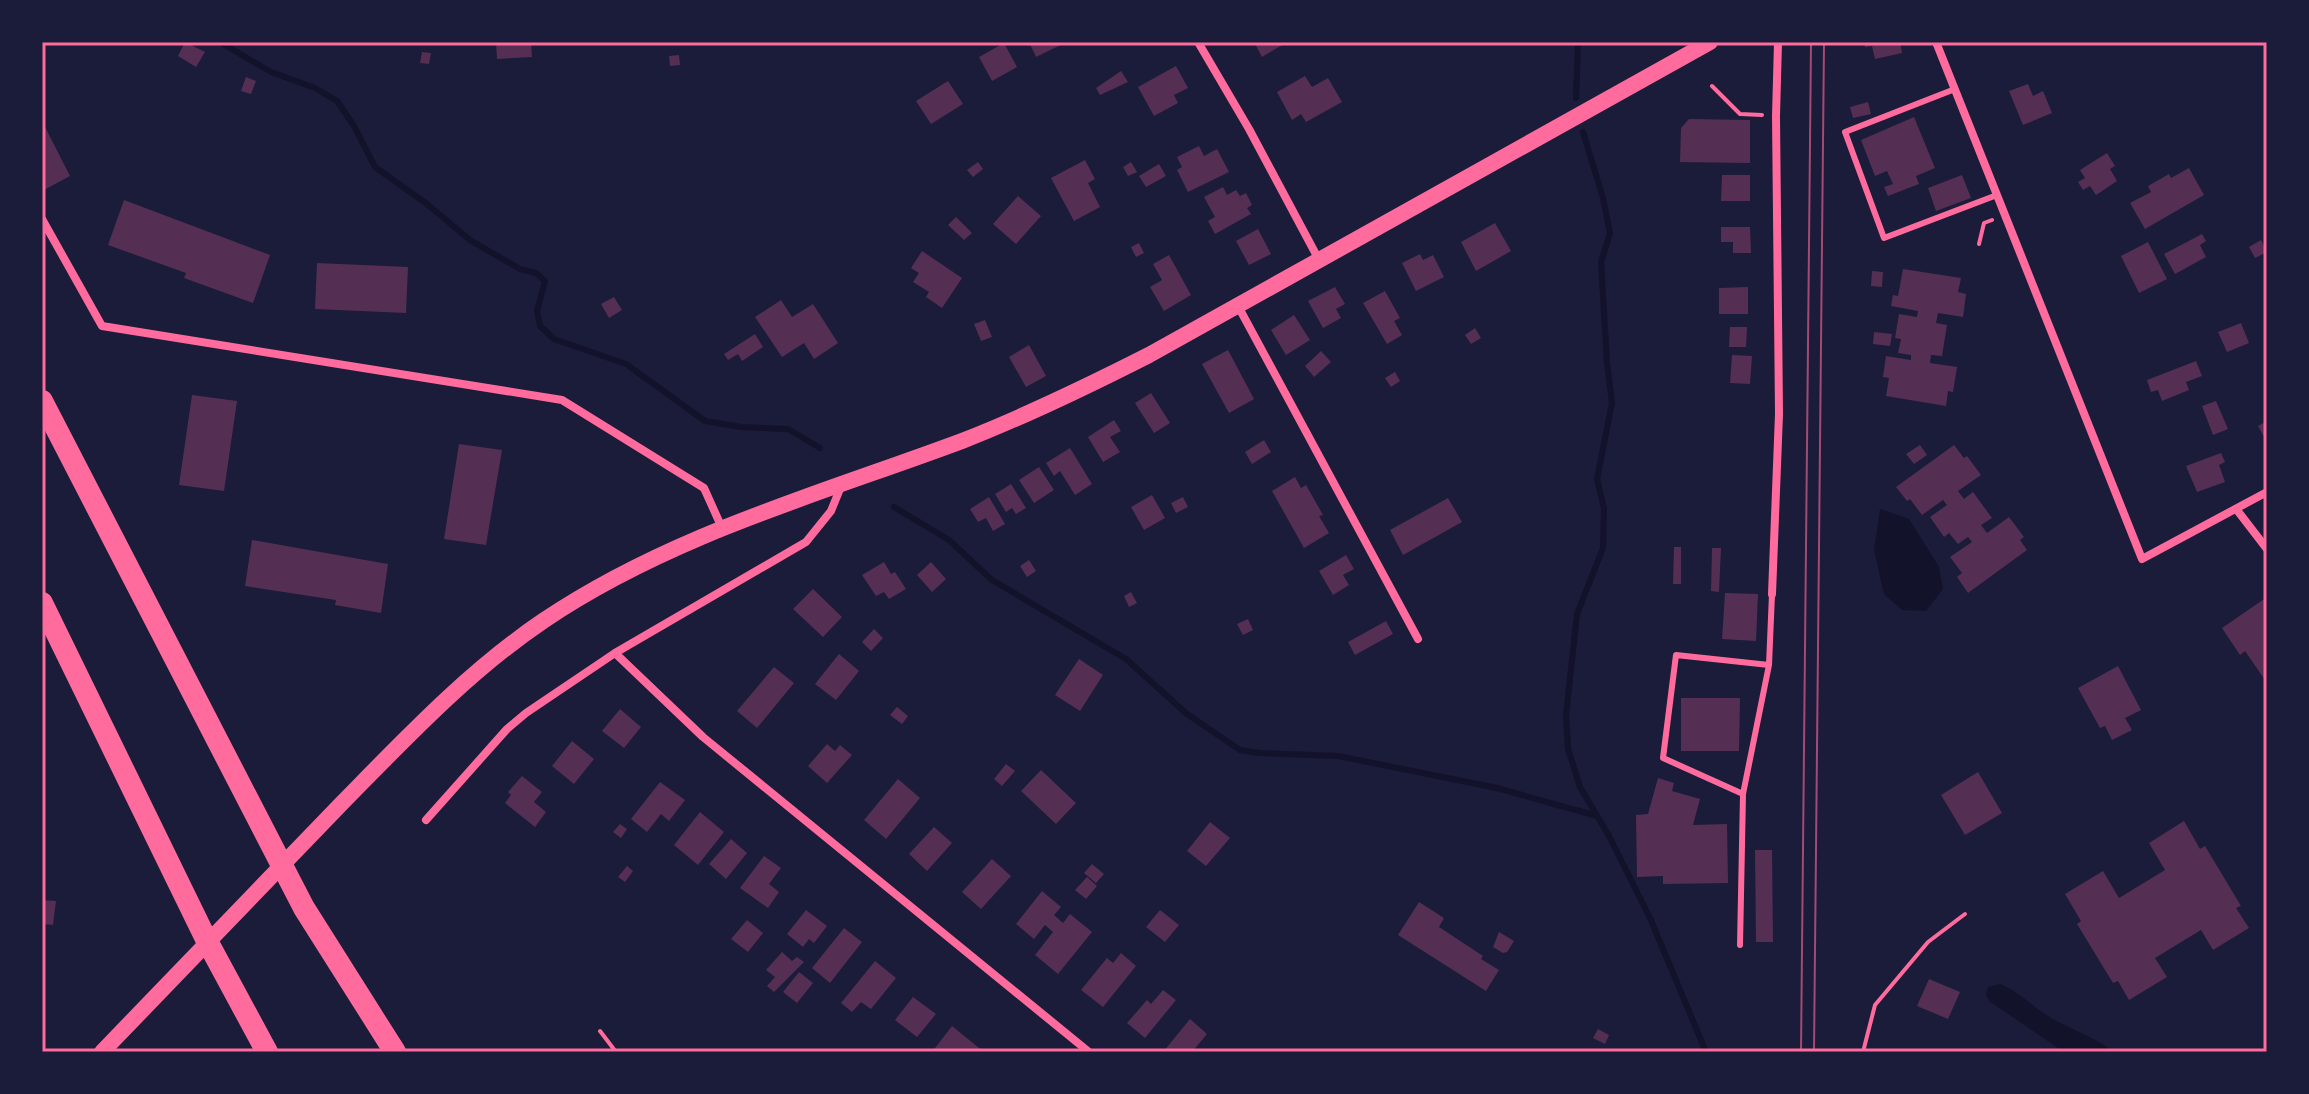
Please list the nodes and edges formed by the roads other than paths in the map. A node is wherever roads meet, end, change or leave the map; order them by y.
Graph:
1 (1198, 42) edge
2 (1710, 42) edge
3 (1778, 42) edge
4 (1936, 42) edge
5 (1955, 89) junction
6 (1997, 195) junction
7 (42, 219) edge
8 (1319, 260) junction
9 (1238, 305) junction
10 (42, 401) edge
11 (842, 483) junction
12 (2267, 492) edge
13 (2237, 510) junction
14 (722, 528) junction
15 (2267, 549) edge
16 (1772, 594) joint
17 (42, 603) edge
18 (1418, 639) dead end
19 (615, 653) junction
20 (1769, 665) junction
21 (1743, 794) junction
22 (426, 820) dead end
23 (1740, 945) dead end
24 (102, 1052) edge
25 (267, 1052) edge
26 (395, 1052) edge
27 (1089, 1052) edge

1 - 8 street
2 - 8 main road
3 - 16 street
4 - 5 street
5 - 6 street
5 - 6 lane
6 - 13 street
7 - 14 street
8 - 9 main road
9 - 11 main road
9 - 18 street
10 - 26 highway
11 - 14 main road
11 - 19 street
12 - 13 street
13 - 15 street
14 - 24 main road
16 - 20 lane
17 - 25 highway
19 - 22 street
19 - 27 street
20 - 21 lane
20 - 21 lane
21 - 23 lane

